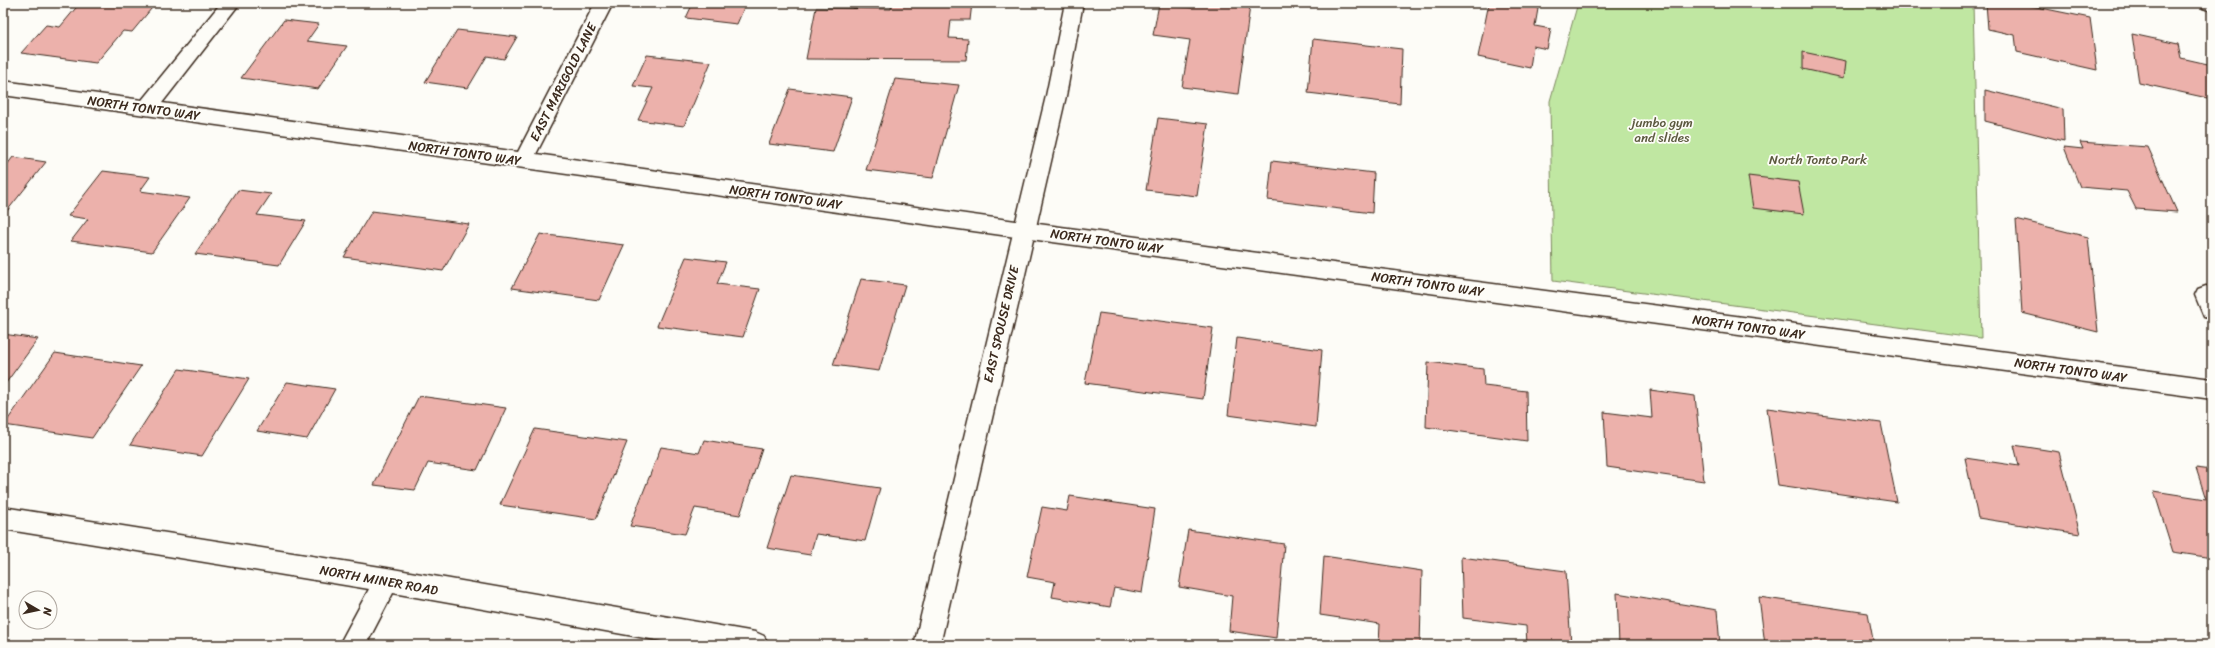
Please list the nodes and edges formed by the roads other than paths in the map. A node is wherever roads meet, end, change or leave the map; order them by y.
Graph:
1 (231, 3) edge
2 (604, 3) edge
3 (1074, 3) edge
4 (3, 88) edge
5 (148, 108) junction
6 (522, 161) junction
7 (1023, 230) junction
8 (2212, 389) edge
9 (3, 518) edge
10 (387, 580) junction
11 (352, 645) edge
12 (755, 645) edge
13 (927, 645) edge

1 - 5 street
2 - 6 street, EAST MARIGOLD LANE
3 - 7 street, EAST SPOUSE DRIVE
4 - 5 street, NORTH TONTO WAY
5 - 6 street, NORTH TONTO WAY
6 - 7 street, NORTH TONTO WAY
7 - 8 street, NORTH TONTO WAY
7 - 13 street, EAST SPOUSE DRIVE
9 - 10 street, NORTH MINER ROAD
10 - 11 street
10 - 12 street, NORTH MINER ROAD

